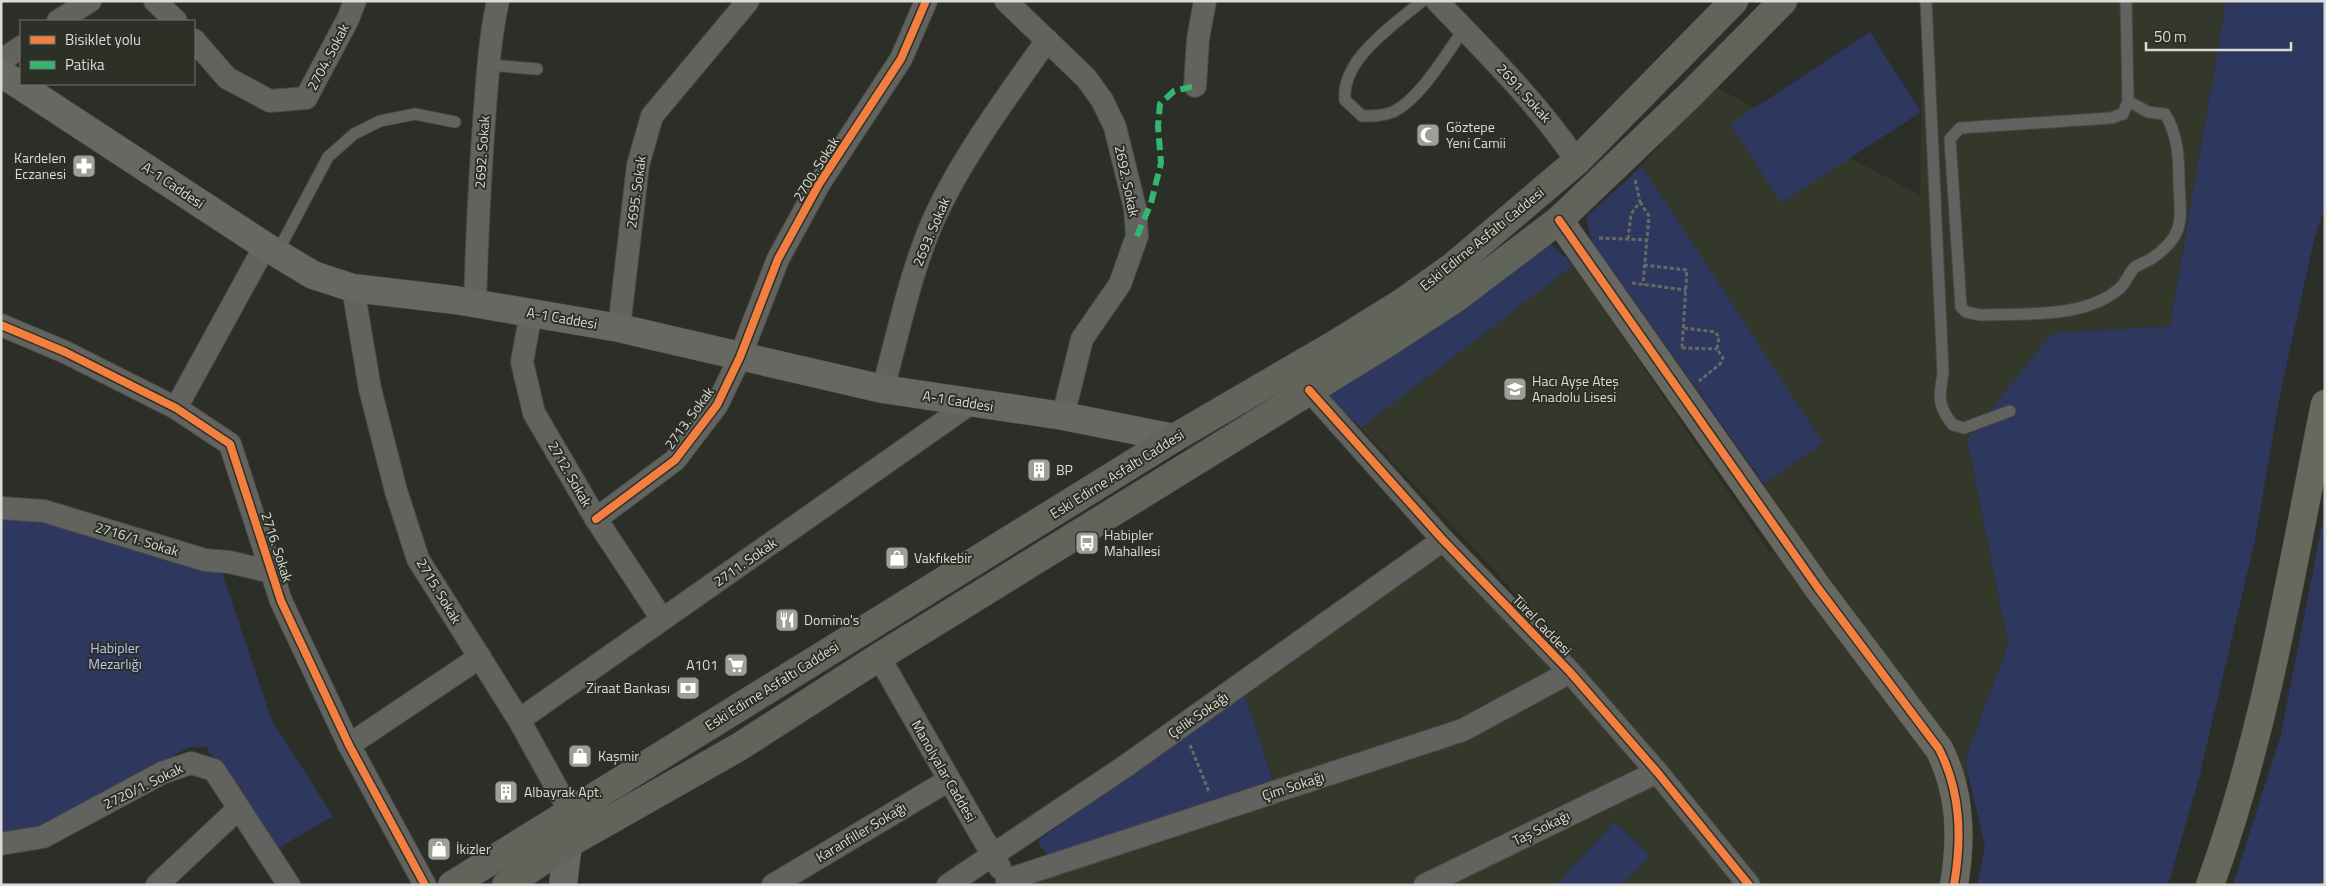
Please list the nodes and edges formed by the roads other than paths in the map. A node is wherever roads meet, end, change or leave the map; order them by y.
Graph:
1 (90, 1) edge
2 (155, 1) edge
3 (355, 1) edge
4 (498, 1) edge
5 (748, 1) edge
6 (926, 1) edge
7 (1006, 1) edge
8 (1204, 1) edge
9 (1422, 1) edge
10 (1437, 1) edge
11 (1734, 1) edge
12 (1783, 1) edge
13 (1926, 1) edge
14 (2126, 1) edge
15 (60, 20) edge
16 (175, 20) edge
17 (1464, 29) junction
18 (1047, 40) junction
19 (195, 41) edge
20 (20, 48) edge
21 (1, 61) edge
22 (488, 65) junction
23 (537, 69) dead end
24 (1, 74) edge
25 (1195, 86) dead end
26 (2128, 100) junction
27 (455, 122) dead end
28 (1577, 161) junction
29 (1565, 228) junction
30 (271, 250) junction
31 (353, 288) junction
32 (475, 303) junction
33 (531, 313) junction
34 (1, 325) edge
35 (619, 328) junction
36 (740, 357) junction
37 (883, 389) junction
38 (1309, 390) junction
39 (971, 403) junction
40 (2325, 404) edge
41 (176, 408) junction
42 (2010, 411) dead end
43 (1063, 416) junction
44 (1174, 438) junction
45 (1188, 465) junction
46 (1, 508) edge
47 (596, 519) junction
48 (1443, 540) junction
49 (272, 572) junction
50 (662, 619) junction
51 (480, 656) junction
52 (879, 657) junction
53 (1570, 672) junction
54 (519, 720) junction
55 (349, 745) junction
56 (1657, 772) junction
57 (949, 780) junction
58 (238, 808) junction
59 (570, 812) junction
60 (1, 844) edge
61 (568, 844) junction
62 (993, 855) junction
63 (1009, 883) edge
64 (157, 885) edge
65 (289, 885) edge
66 (425, 885) edge
67 (452, 885) edge
68 (506, 885) edge
69 (563, 885) edge
70 (773, 885) edge
71 (948, 885) edge
72 (1425, 885) edge
73 (1749, 885) edge
74 (1954, 885) edge
75 (2210, 885) edge

1 - 15 street
2 - 16 street
3 - 19 street, 2704. Sokak
4 - 22 street, 2692. Sokak
5 - 35 street, 2695. Sokak
6 - 36 street, 2700. Sokak
7 - 18 street, 2692. Sokak
8 - 25 street
9 - 17 lane
10 - 17 street, 2691. Sokak
11 - 28 main road, Eski Edirne Asfaltı Caddesi
12 - 29 main road, Eski Edirne Asfaltı Caddesi
13 - 42 lane
14 - 26 lane
17 - 28 street, 2691. Sokak
18 - 37 street, 2693. Sokak
18 - 43 street, 2692. Sokak
20 - 21 street
22 - 23 lane
22 - 32 street, 2692. Sokak
24 - 30 main road, A-1 Caddesi
26 - 26 lane
27 - 30 lane
28 - 44 main road, Eski Edirne Asfaltı Caddesi
29 - 38 main road, Eski Edirne Asfaltı Caddesi
29 - 74 main road
30 - 31 main road, A-1 Caddesi
30 - 41 street
31 - 32 main road, A-1 Caddesi
31 - 51 street, 2715. Sokak
32 - 33 main road, A-1 Caddesi
33 - 35 main road, A-1 Caddesi
33 - 47 street, 2712. Sokak
34 - 41 street, 2716. Sokak
35 - 36 main road, A-1 Caddesi
36 - 37 main road, A-1 Caddesi
36 - 47 street, 2713. Sokak
37 - 39 main road, A-1 Caddesi
38 - 45 main road, Eski Edirne Asfaltı Caddesi
38 - 48 street, Türel Caddesi
39 - 43 main road, A-1 Caddesi
39 - 50 street, 2711. Sokak
40 - 75 highway
41 - 49 street, 2716. Sokak
43 - 44 main road, A-1 Caddesi
44 - 45 main road
44 - 59 main road, Eski Edirne Asfaltı Caddesi
45 - 52 main road, Eski Edirne Asfaltı Caddesi
46 - 49 street, 2716/1. Sokak
47 - 50 street, 2712. Sokak
48 - 53 street, Türel Caddesi
48 - 62 street, Çelik Sokağı
49 - 55 street, 2716. Sokak
50 - 54 street, 2711. Sokak
51 - 54 street, 2715. Sokak
51 - 55 street
52 - 57 street, Manolyalar Caddesi
52 - 61 main road, Eski Edirne Asfaltı Caddesi
53 - 56 street, Türel Caddesi
53 - 63 street, Çim Sokağı
54 - 59 street, 2715. Sokak
55 - 66 street, 2716. Sokak
56 - 72 street, Taş Sokağı
56 - 73 street, Türel Caddesi
57 - 62 street, Manolyalar Caddesi
57 - 70 street, Karanfiller Sokağı
58 - 60 street, 2720/1. Sokak
58 - 64 street
58 - 65 street, 2720/1. Sokak
59 - 61 main road
59 - 67 main road, Eski Edirne Asfaltı Caddesi
61 - 68 main road, Eski Edirne Asfaltı Caddesi
61 - 69 main road
62 - 63 street, Manolyalar Caddesi
62 - 71 street, Çelik Sokağı

